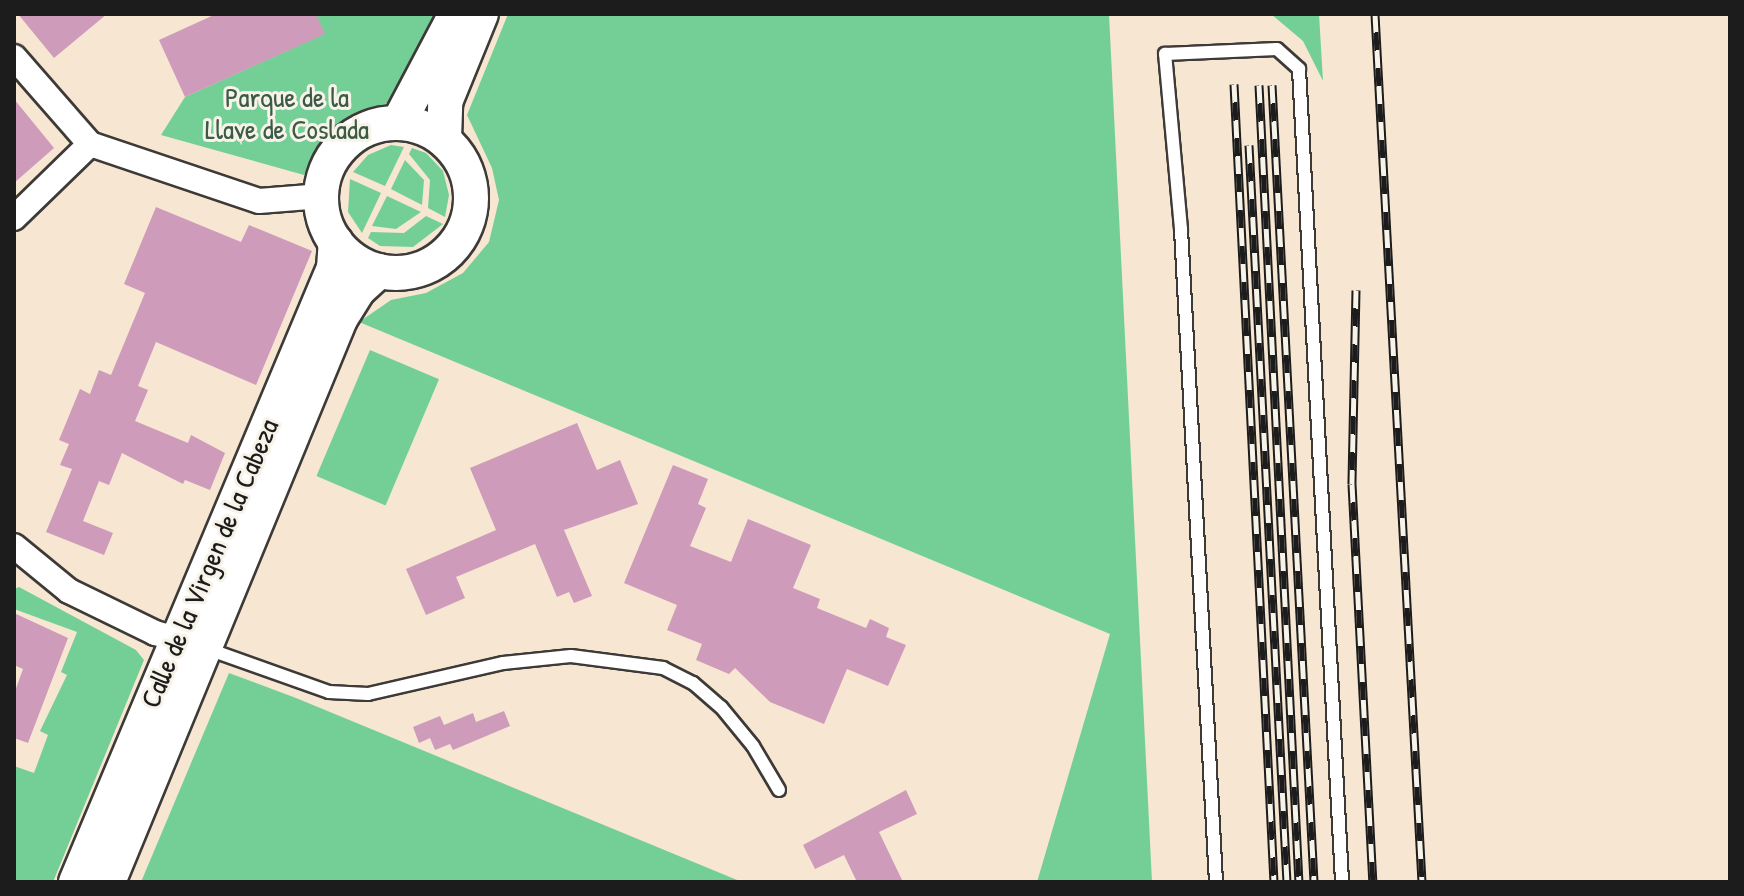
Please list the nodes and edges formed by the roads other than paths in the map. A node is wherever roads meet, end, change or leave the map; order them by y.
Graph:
1 (456, 14) edge
2 (481, 14) edge
3 (16, 63) edge
4 (399, 122) junction
5 (444, 139) junction
6 (90, 144) junction
7 (322, 196) junction
8 (14, 218) edge
9 (336, 242) junction
10 (379, 271) junction
11 (16, 553) edge
12 (191, 642) junction
13 (779, 790) dead end
14 (76, 882) edge
15 (108, 882) edge
16 (1216, 882) edge
17 (1342, 882) edge

1 - 4 main road
2 - 5 main road
3 - 6 street
4 - 5 main road
4 - 7 main road
5 - 10 main road
6 - 7 street
6 - 8 street
7 - 9 main road
9 - 10 main road
9 - 12 main road, Calle de la Virgen de la Cabeza
10 - 12 main road, Calle de la Virgen de la Cabeza
11 - 12 street
12 - 13 lane
12 - 14 main road, Calle de la Virgen de la Cabeza
12 - 15 main road, Calle de la Virgen de la Cabeza
16 - 17 lane

